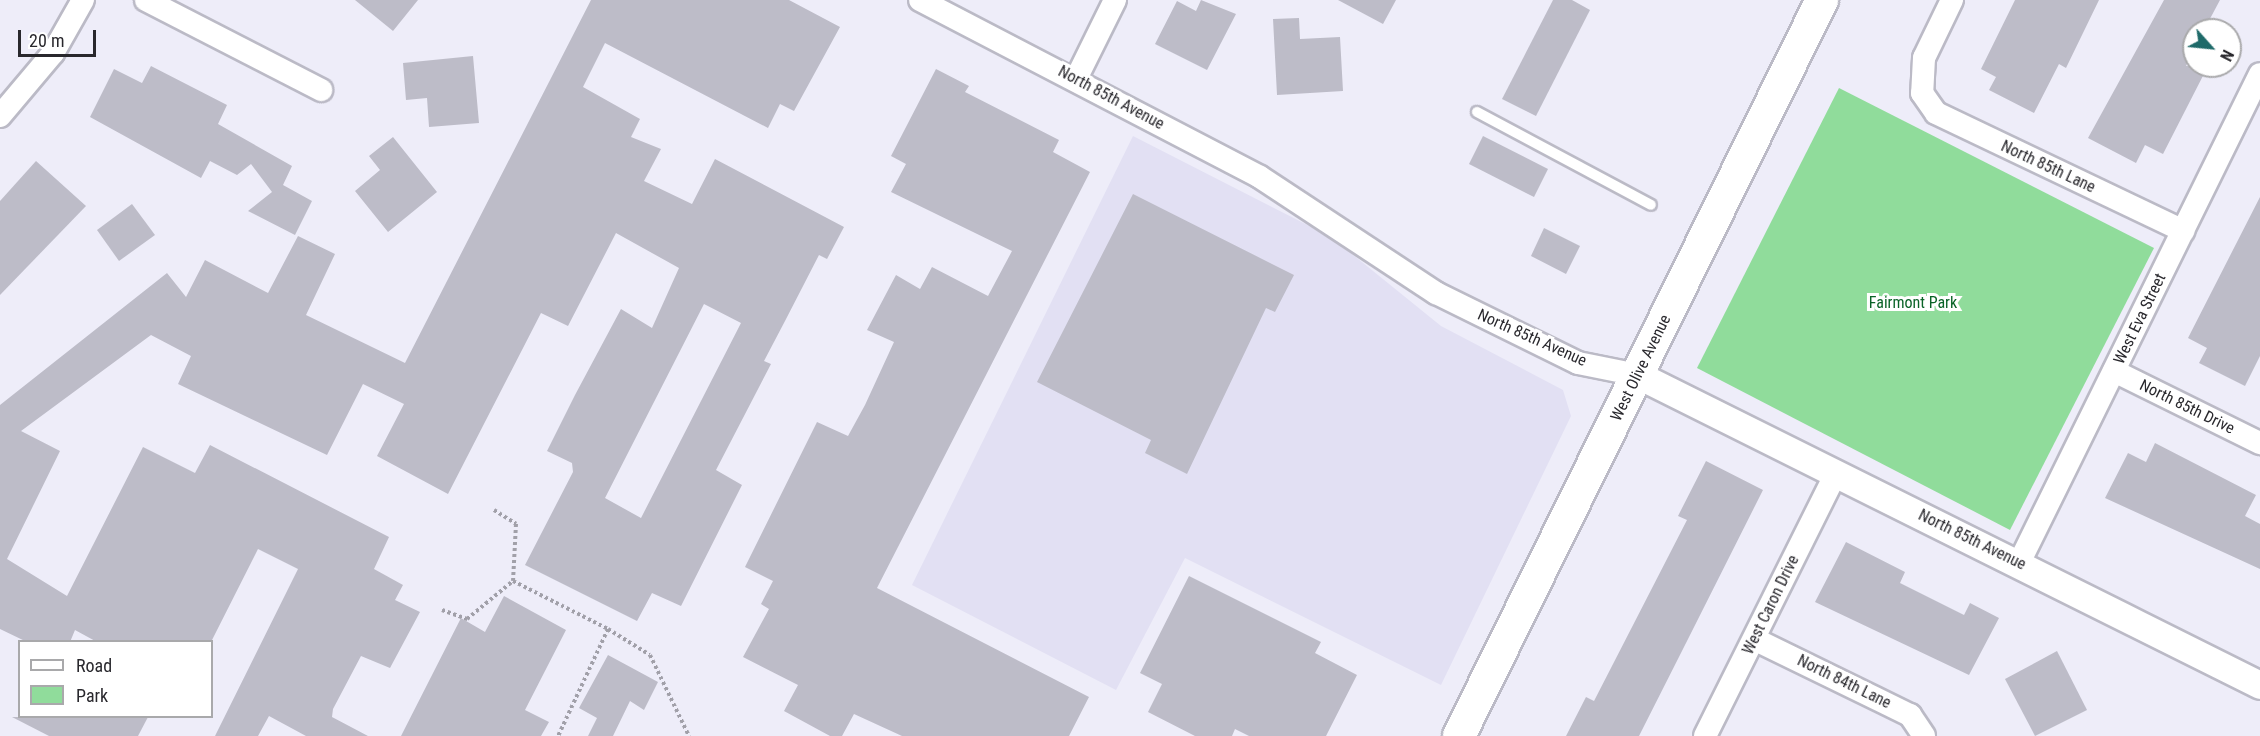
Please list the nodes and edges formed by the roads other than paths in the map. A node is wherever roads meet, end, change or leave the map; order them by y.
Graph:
1 (83, 0) edge
2 (146, 0) edge
3 (920, 0) edge
4 (1115, 0) edge
5 (1822, 0) edge
6 (1952, 0) edge
7 (2260, 74) edge
8 (1076, 79) junction
9 (321, 90) dead end
10 (1477, 112) dead end
11 (0, 116) edge
12 (1651, 205) dead end
13 (2183, 231) junction
14 (2114, 371) junction
15 (1638, 375) junction
16 (2260, 443) edge
17 (1836, 473) junction
18 (2019, 563) junction
19 (1754, 639) junction
20 (2260, 685) edge
21 (1460, 736) edge
22 (1705, 736) edge
23 (1924, 736) edge

1 - 11 street
2 - 9 street
3 - 8 street, North 85th Avenue
4 - 8 street
5 - 15 main road, West Olive Avenue
6 - 13 street, North 85th Lane
7 - 13 street, West Eva Street
8 - 15 street, North 85th Avenue
10 - 12 lane
13 - 14 street, West Eva Street
14 - 16 street, North 85th Drive
14 - 18 street, West Eva Street
15 - 17 street, North 85th Avenue
15 - 21 main road, West Olive Avenue
17 - 18 street, North 85th Avenue
17 - 19 street, West Caron Drive
18 - 20 street, North 85th Avenue
19 - 22 street, West Caron Drive
19 - 23 street, North 84th Lane

